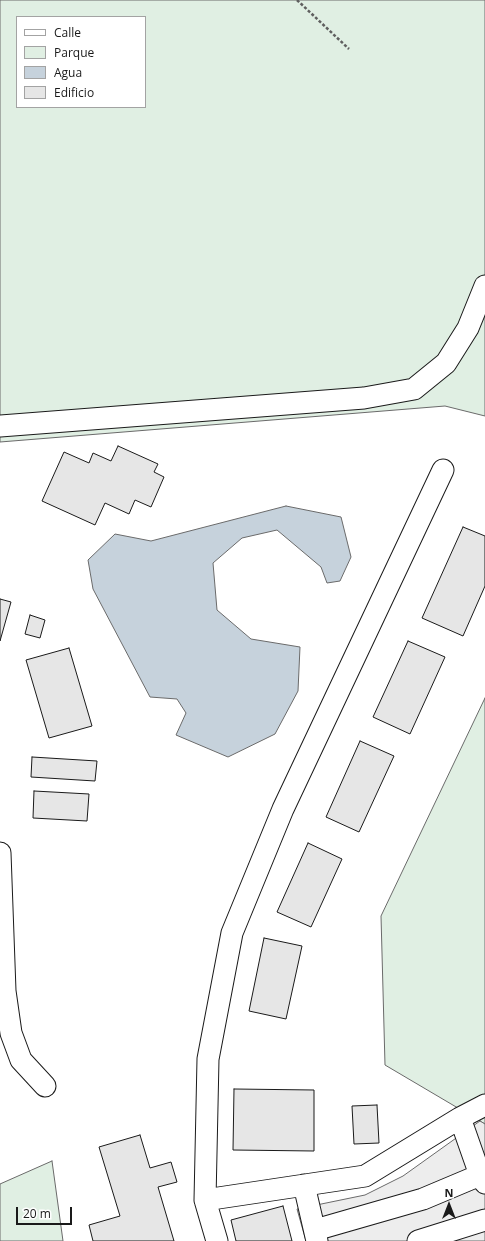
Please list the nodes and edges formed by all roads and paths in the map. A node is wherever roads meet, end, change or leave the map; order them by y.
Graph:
1 (298, 0) edge
2 (349, 49) dead end
3 (485, 286) edge
4 (0, 426) edge
5 (443, 470) dead end
6 (0, 853) edge
7 (0, 880) edge
8 (45, 1086) dead end
9 (485, 1105) edge
10 (460, 1118) junction
11 (482, 1179) edge
12 (304, 1185) junction
13 (205, 1200) junction
14 (485, 1220) edge
15 (316, 1236) edge
16 (217, 1241) edge
17 (418, 1241) edge

1 - 2 path
3 - 4 street
5 - 13 street
6 - 7 street
7 - 8 street
9 - 10 street
10 - 11 street
10 - 12 street
11 - 15 street
12 - 13 street
12 - 15 street
13 - 16 street
14 - 17 street

